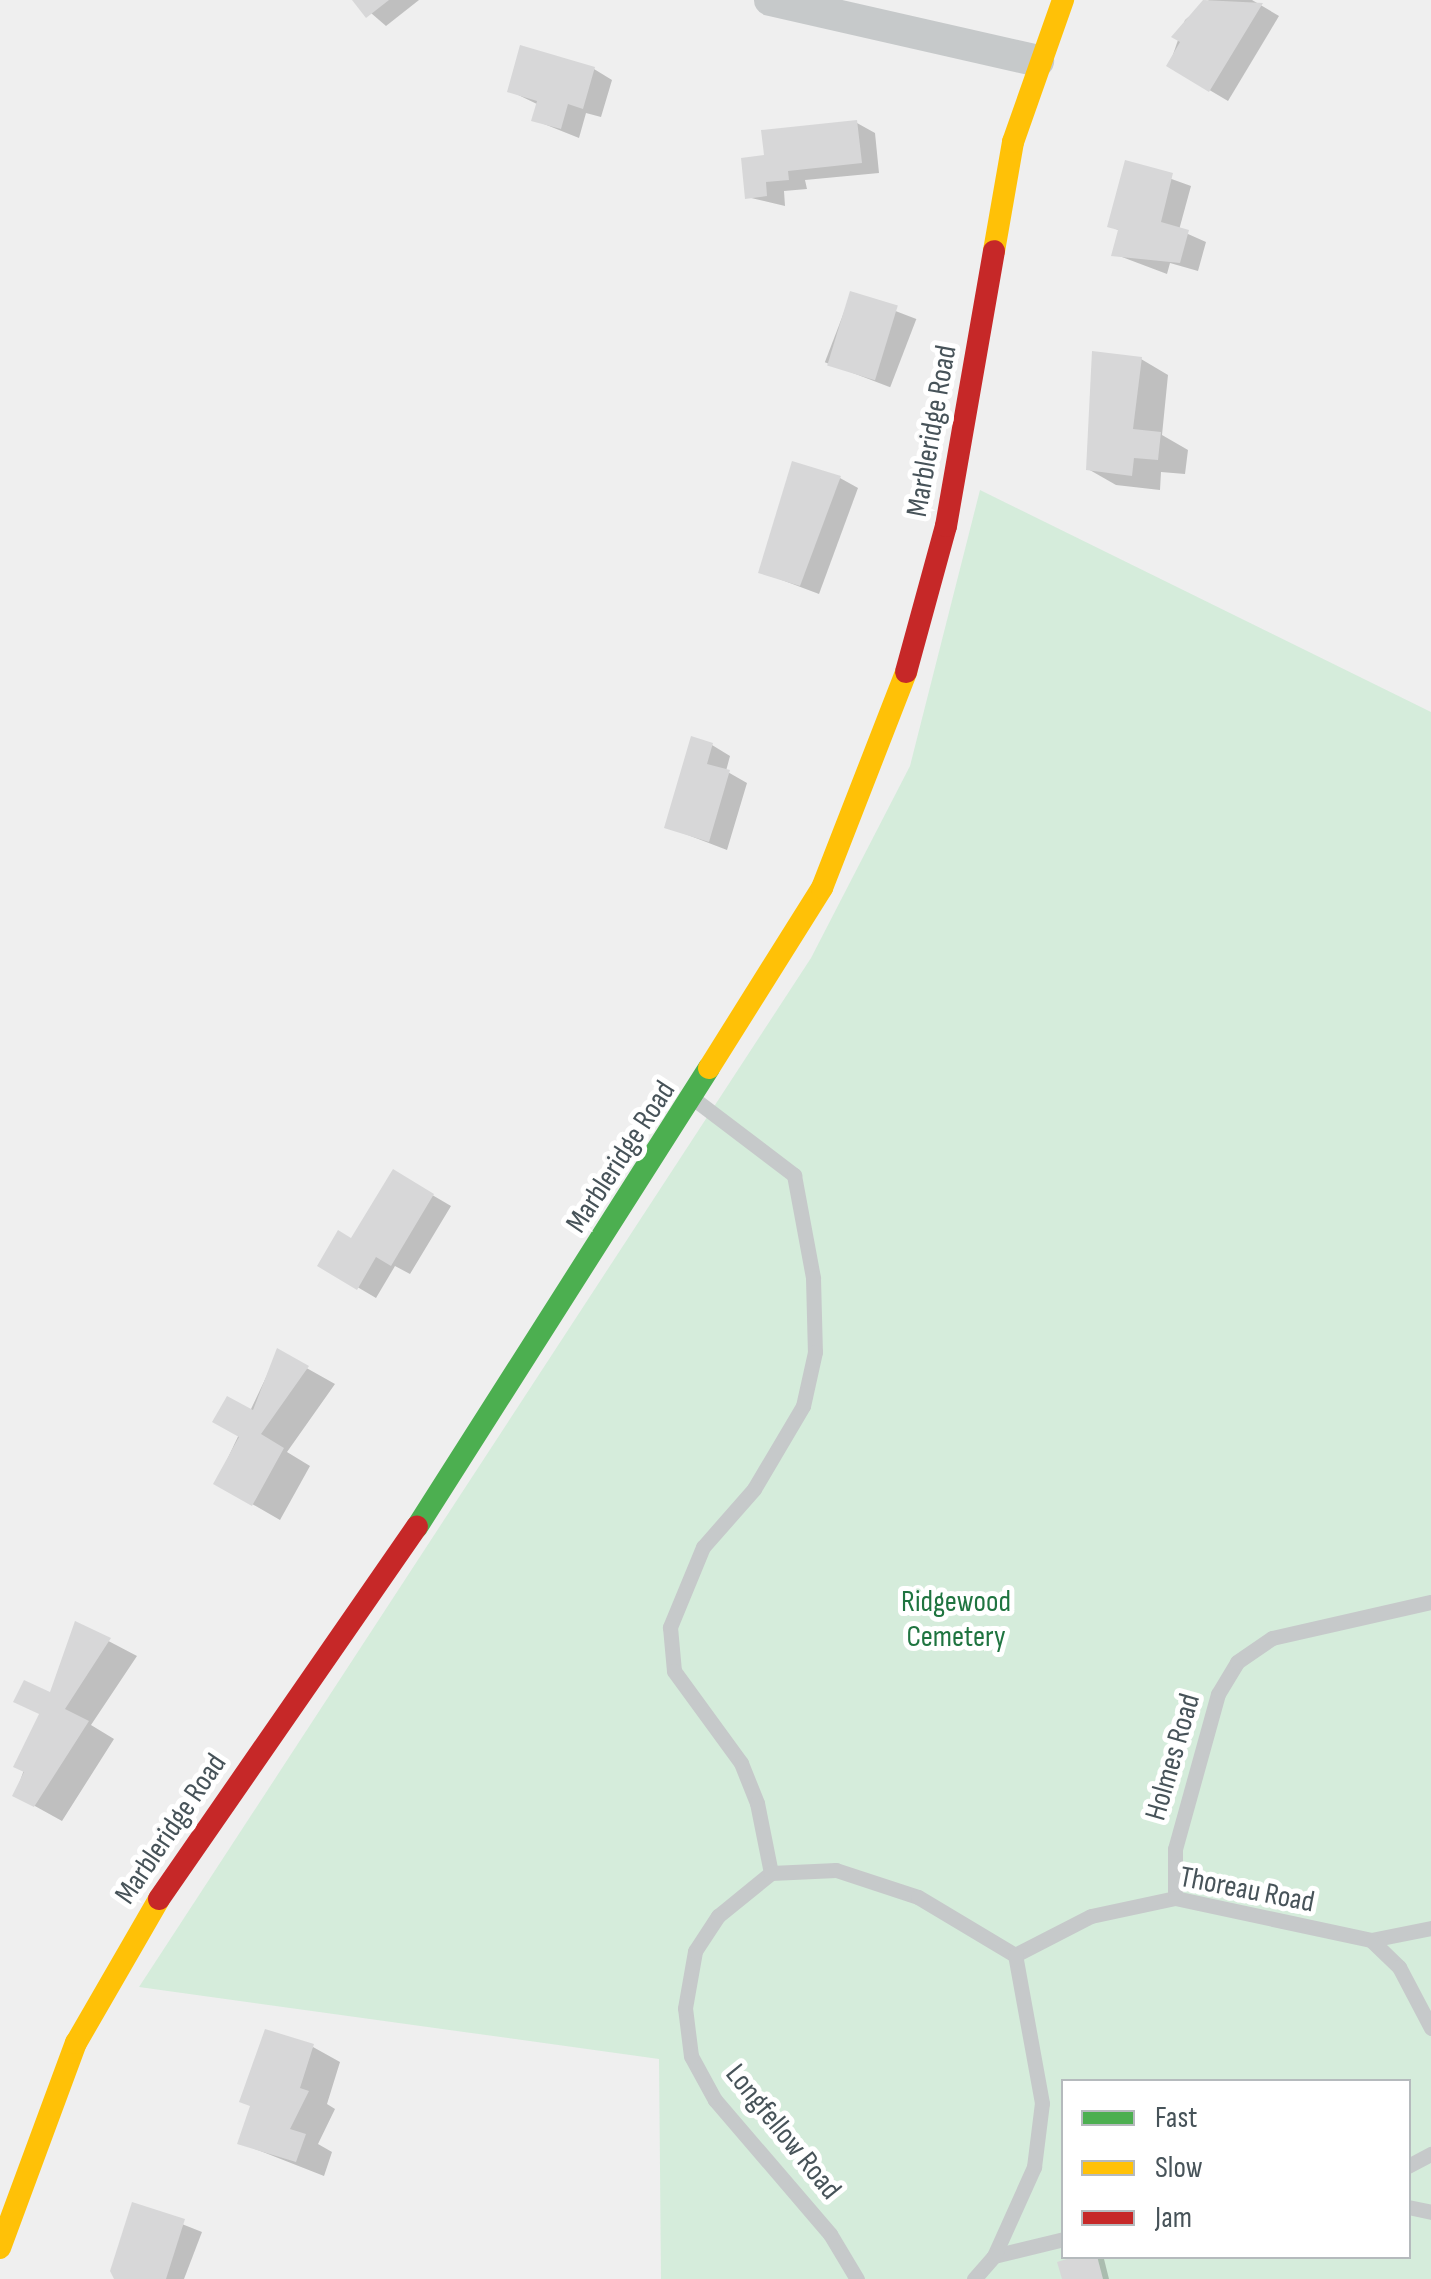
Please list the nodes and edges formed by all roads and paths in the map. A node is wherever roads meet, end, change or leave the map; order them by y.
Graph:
1 (770, 0) edge
2 (1064, 0) edge
3 (1038, 60) junction
4 (694, 1099) junction
5 (1431, 1602) edge
6 (772, 1873) junction
7 (1174, 1898) junction
8 (1431, 1928) edge
9 (1371, 1940) junction
10 (1015, 1954) junction
11 (1431, 2028) edge
12 (1061, 2239) edge
13 (0, 2248) edge
14 (994, 2256) junction
15 (857, 2279) edge
16 (974, 2279) edge

1 - 3 street
2 - 3 street, Marbleridge Road
3 - 4 street, Marbleridge Road
4 - 6 lane
4 - 13 street, Marbleridge Road
5 - 7 lane, Holmes Road
6 - 10 lane
6 - 15 lane, Longfellow Road
7 - 9 lane, Thoreau Road
7 - 10 lane, Thoreau Road
8 - 9 lane
9 - 11 lane
10 - 14 lane
12 - 14 lane
14 - 16 lane

